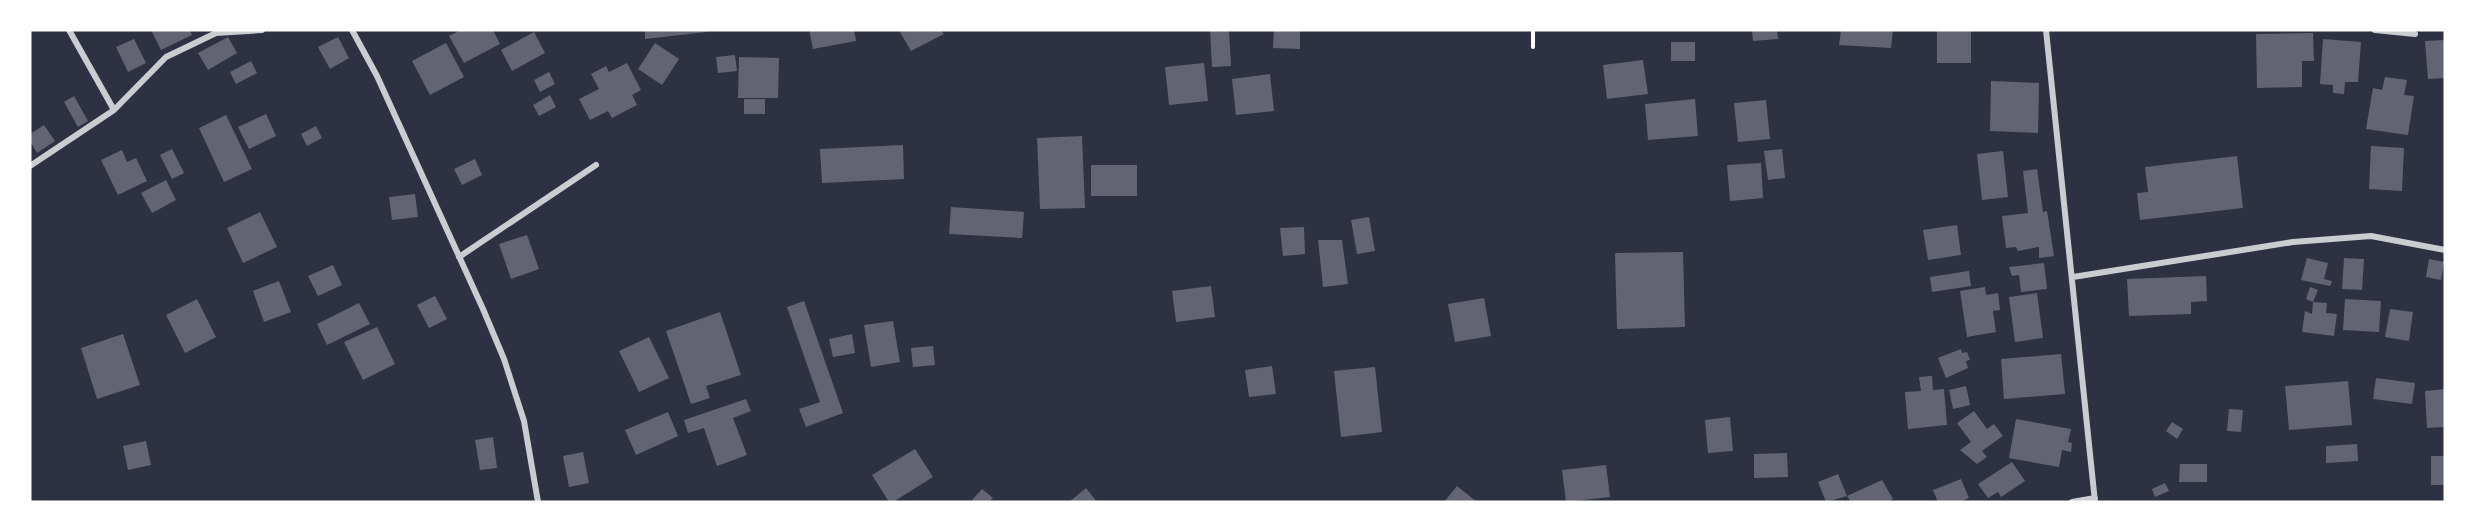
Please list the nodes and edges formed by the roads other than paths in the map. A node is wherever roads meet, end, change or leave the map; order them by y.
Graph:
1 (69, 30) edge
2 (262, 30) edge
3 (352, 30) edge
4 (2046, 30) edge
5 (2375, 30) edge
6 (2415, 34) dead end
7 (114, 110) junction
8 (596, 165) dead end
9 (30, 166) edge
10 (2445, 250) edge
11 (459, 257) junction
12 (2073, 277) junction
13 (2095, 500) edge
14 (538, 502) edge
15 (2072, 502) edge

1 - 7 street
2 - 7 street
3 - 11 street
4 - 12 street
5 - 6 street
7 - 9 street
8 - 11 street
10 - 12 street
11 - 14 street
12 - 13 street
13 - 15 street

